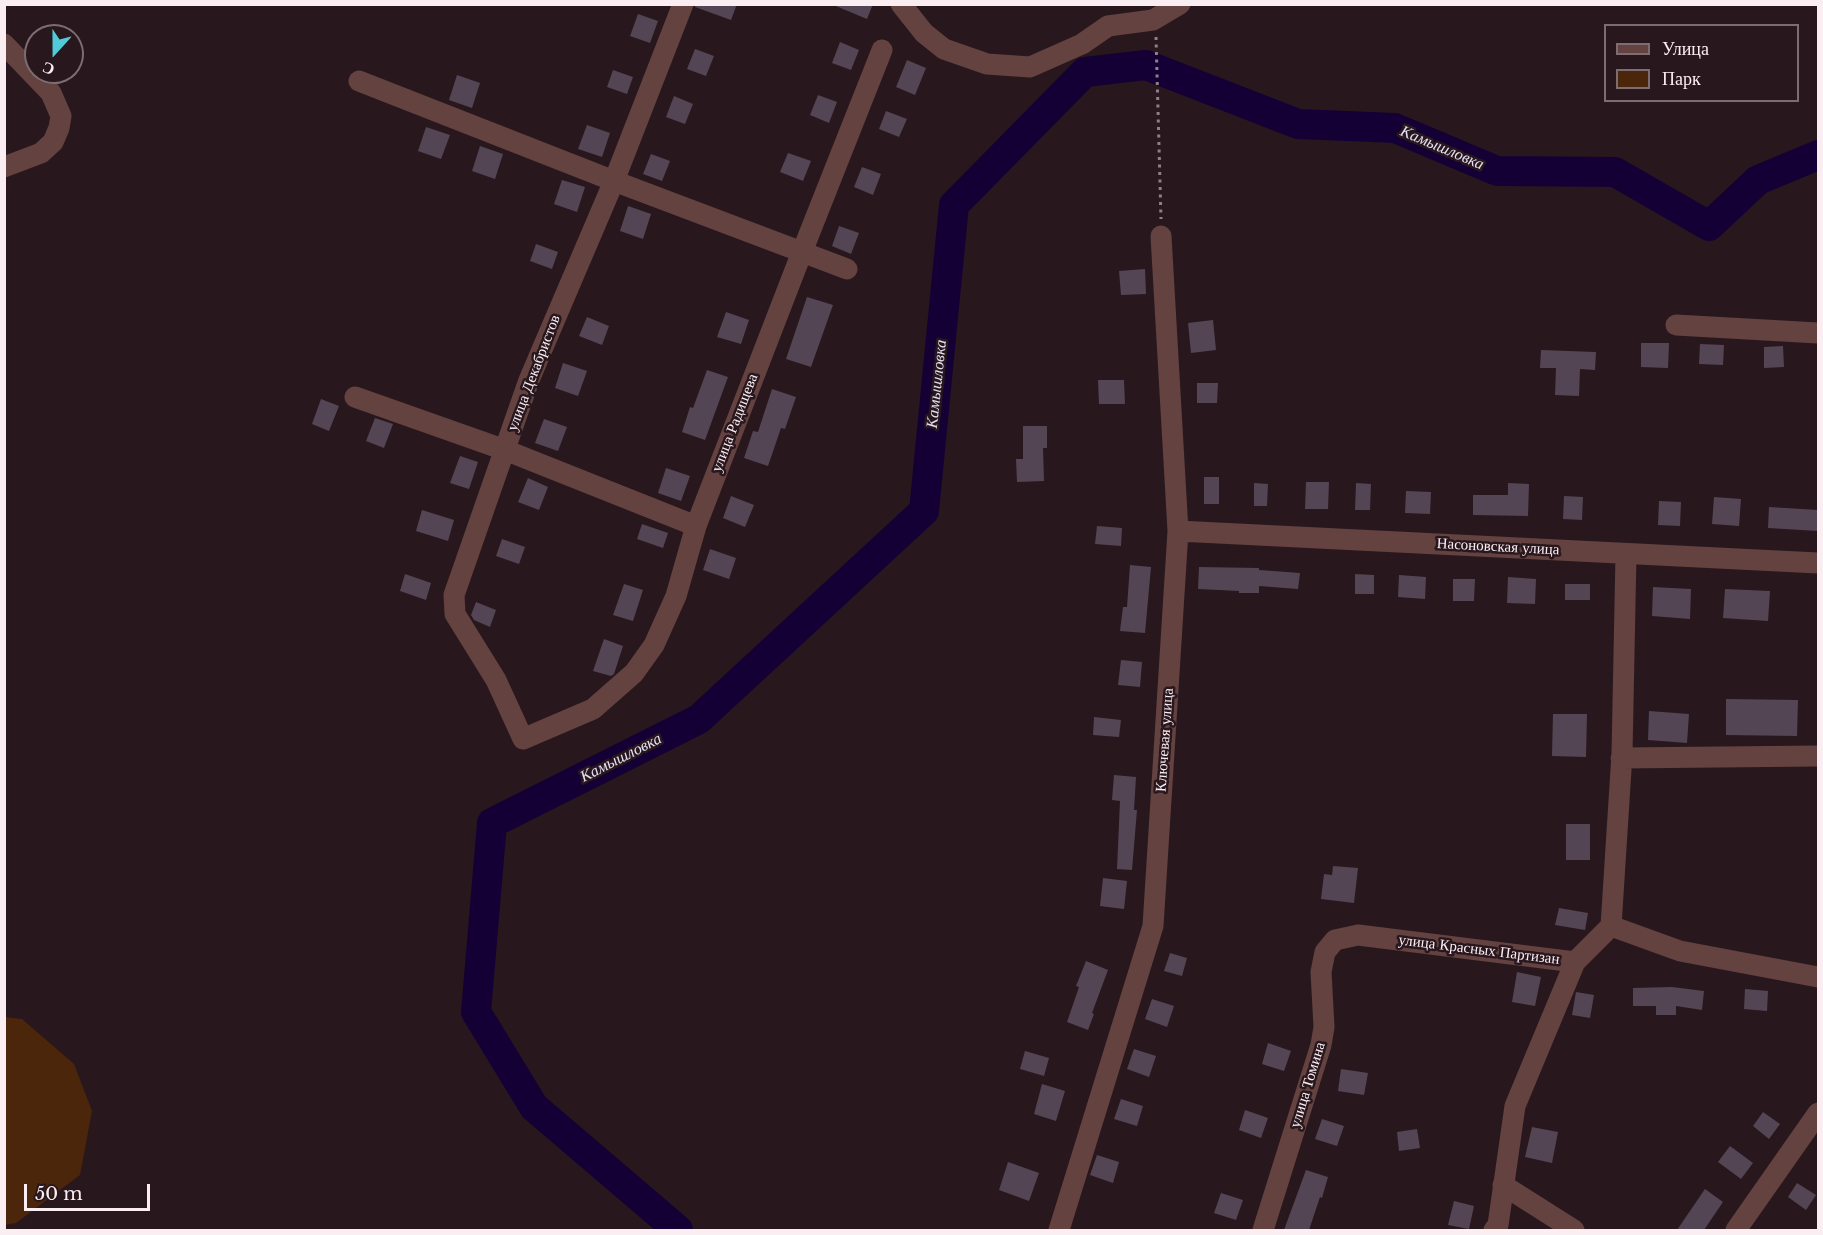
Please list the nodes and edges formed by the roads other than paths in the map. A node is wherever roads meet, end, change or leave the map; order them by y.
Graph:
1 (683, 4) edge
2 (901, 4) edge
3 (1180, 4) edge
4 (4, 44) edge
5 (882, 50) dead end
6 (359, 81) dead end
7 (4, 167) edge
8 (614, 181) junction
9 (1161, 236) road end
10 (802, 252) junction
11 (847, 269) dead end
12 (1676, 325) dead end
13 (1818, 333) edge
14 (354, 397) dead end
15 (505, 450) junction
16 (696, 526) junction
17 (1178, 531) junction
18 (1626, 554) junction
19 (1818, 563) edge
20 (523, 739) joint
21 (1818, 756) edge
22 (1622, 758) junction
23 (1611, 926) junction
24 (1335, 940) joint
25 (1575, 962) junction
26 (1818, 977) edge
27 (1818, 1113) edge
28 (1503, 1185) junction
29 (1059, 1230) edge
30 (1263, 1230) edge
31 (1494, 1230) edge
32 (1574, 1230) edge
33 (1736, 1230) edge

1 - 8 street, улица Декабристов
2 - 3 street
4 - 7 street
5 - 10 street, улица Радищева
6 - 8 street
8 - 10 street
8 - 15 street, улица Декабристов
9 - 17 street, Ключевая улица
10 - 11 street
10 - 16 street, улица Радищева
12 - 13 street
14 - 15 street
15 - 16 street
15 - 20 street, улица Декабристов
16 - 20 street, улица Радищева
17 - 18 street, Насоновская улица
17 - 29 street, Ключевая улица
18 - 19 street, Насоновская улица
18 - 22 street
21 - 22 street
22 - 23 street
23 - 25 street, улица Красных Партизан
23 - 26 street
24 - 25 street, улица Красных Партизан
24 - 30 street, улица Томина
25 - 28 street
27 - 33 street
28 - 31 street
28 - 32 street

